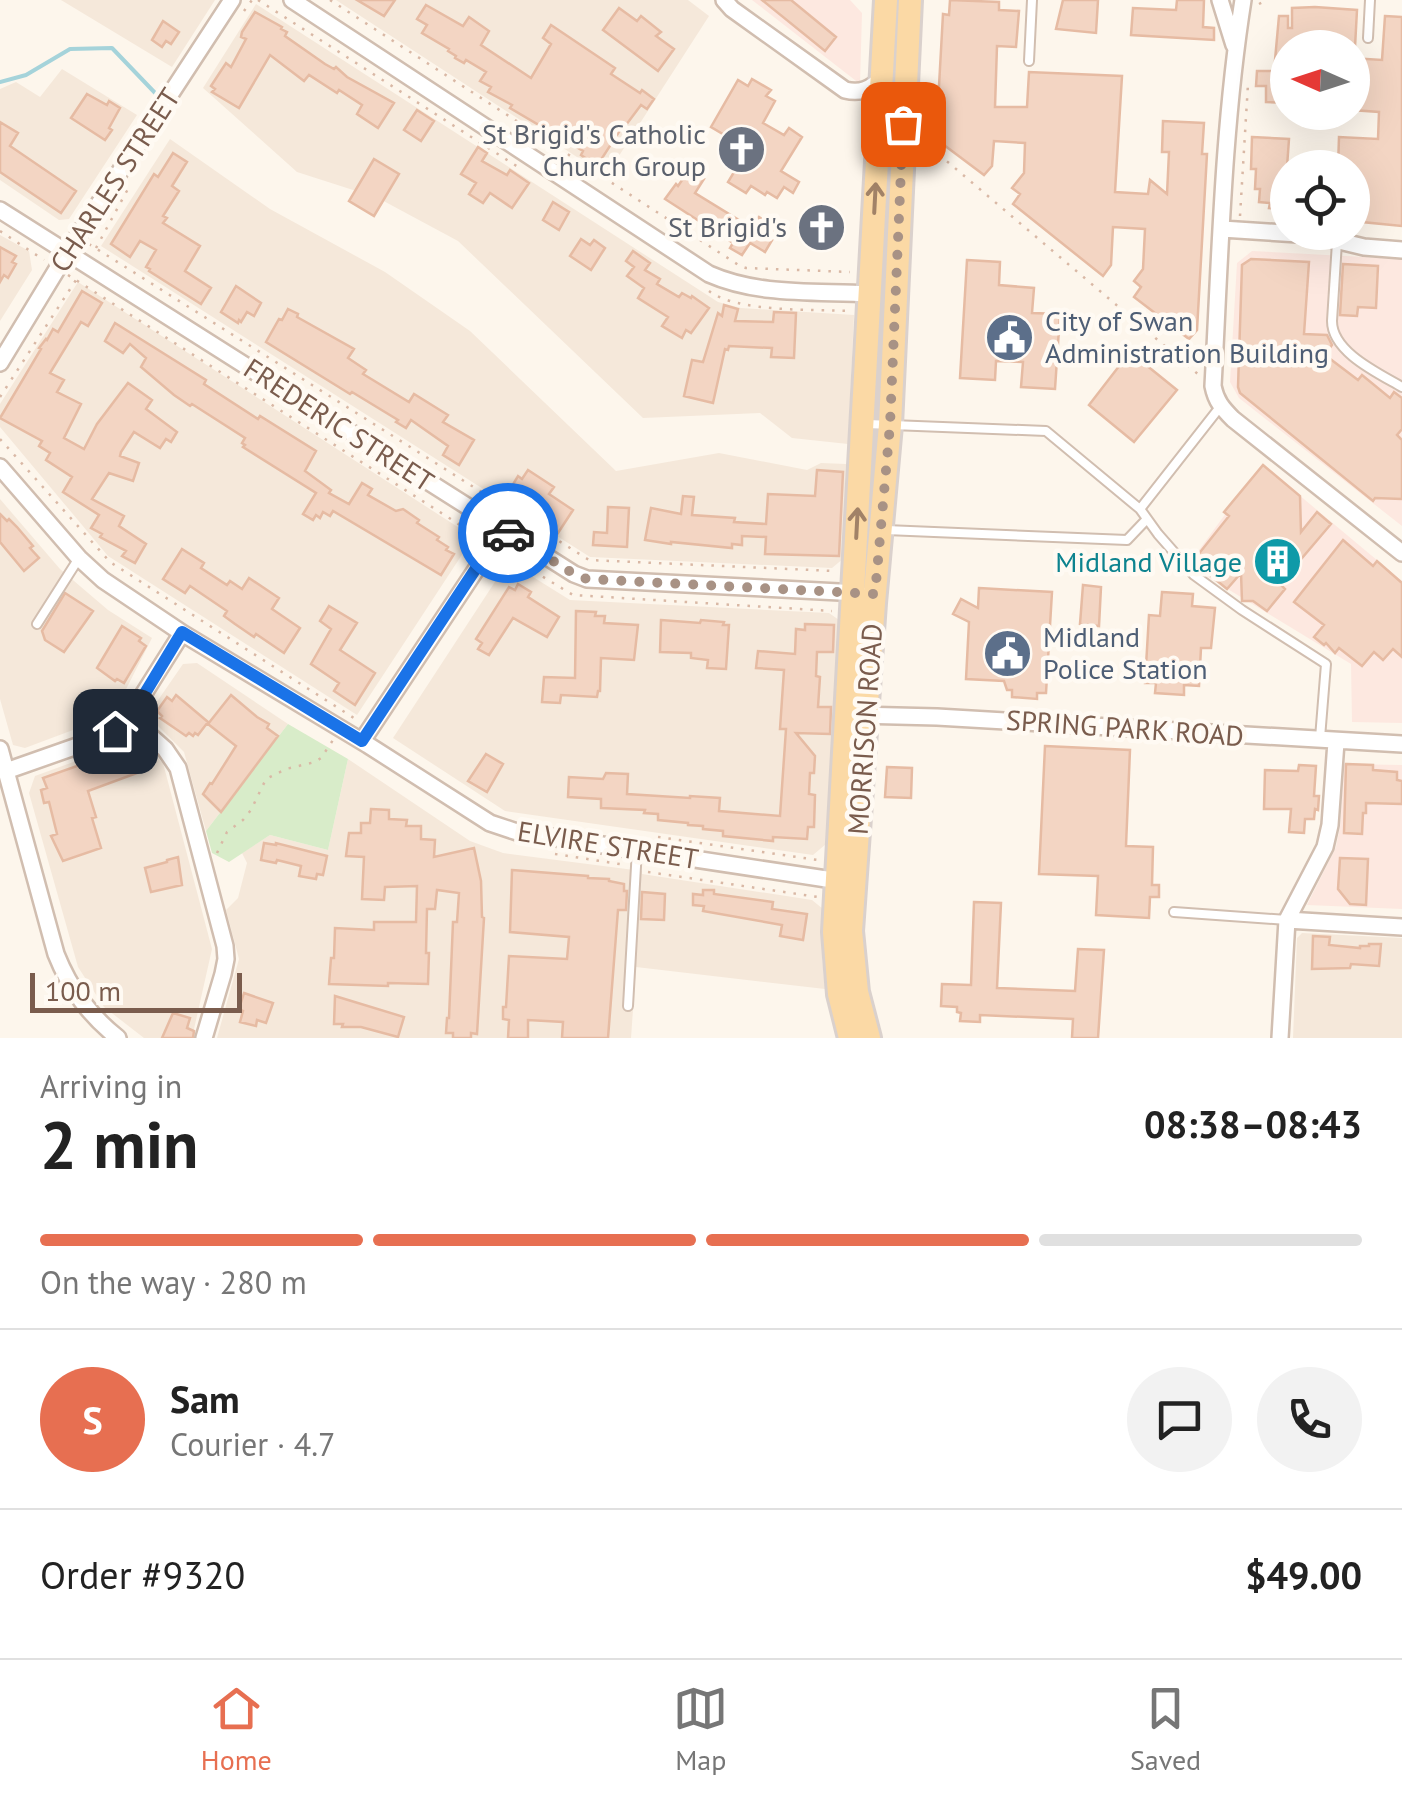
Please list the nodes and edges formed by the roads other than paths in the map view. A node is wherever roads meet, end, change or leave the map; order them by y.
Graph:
1 (232, 0) edge
2 (292, 0) edge
3 (724, 0) edge
4 (886, 0) edge
5 (910, 0) edge
6 (1032, 0) edge
7 (1220, 0) edge
8 (1370, 0) edge
9 (1248, 6) edge
10 (1368, 30) edge
11 (1236, 48) junction
12 (1029, 61) dead end
13 (882, 78) junction
14 (0, 210) edge
15 (1222, 229) junction
16 (1270, 232) edge
17 (1370, 247) edge
18 (1336, 250) edge
19 (1402, 250) edge
20 (68, 251) junction
21 (869, 294) junction
22 (0, 362) edge
23 (1402, 388) edge
24 (1220, 407) junction
25 (862, 424) junction
26 (890, 425) junction
27 (0, 467) edge
28 (1140, 509) junction
29 (1147, 519) junction
30 (502, 529) junction
31 (882, 530) junction
32 (1402, 553) edge
33 (79, 558) junction
34 (858, 586) junction
35 (36, 624) dead end
36 (182, 632) junction
37 (857, 715) junction
38 (130, 718) junction
39 (366, 735) junction
40 (1328, 741) junction
41 (1402, 744) edge
42 (0, 749) edge
43 (6, 770) junction
44 (637, 849) junction
45 (836, 881) junction
46 (1174, 912) dead end
47 (1287, 920) junction
48 (1402, 927) edge
49 (628, 1006) dead end
50 (118, 1038) edge
51 (204, 1038) edge
52 (850, 1038) edge
53 (869, 1038) edge
54 (1280, 1038) edge

1 - 20 street, CHARLES STREET
2 - 21 street
3 - 13 street
4 - 13 main road, MORRISON ROAD
5 - 26 main road, MORRISON ROAD
6 - 12 lane
7 - 11 street
8 - 10 lane
9 - 11 street
11 - 15 street
21 -> 13 main road, MORRISON ROAD
14 - 20 street, FREDERIC STREET
15 - 16 street
15 - 24 street
17 - 19 street
18 - 23 lane
20 - 22 street, CHARLES STREET
20 - 30 street, FREDERIC STREET
21 - 25 main road, MORRISON ROAD
24 - 28 lane
24 - 32 street
25 - 26 lane
34 -> 25 main road, MORRISON ROAD
26 - 28 lane
26 - 31 main road, MORRISON ROAD
27 - 33 street, ELVIRE STREET
28 - 29 lane
29 - 31 lane
29 - 40 lane
30 - 34 street, FREDERIC STREET
30 - 39 street
31 - 34 main road, MORRISON ROAD
33 - 35 lane
33 - 36 street, ELVIRE STREET
34 - 37 main road, MORRISON ROAD
36 - 38 street
36 - 39 street, ELVIRE STREET
37 - 40 street, SPRING PARK ROAD
37 - 45 main road, MORRISON ROAD
38 - 43 street
38 - 51 street
39 - 44 street, ELVIRE STREET
40 - 41 street, SPRING PARK ROAD
40 - 47 street
42 - 43 street
43 - 50 street
44 - 45 street, ELVIRE STREET
44 - 49 lane
45 - 52 main road, MORRISON ROAD
45 - 53 main road, MORRISON ROAD
46 - 47 lane
47 - 48 street
47 - 54 street

